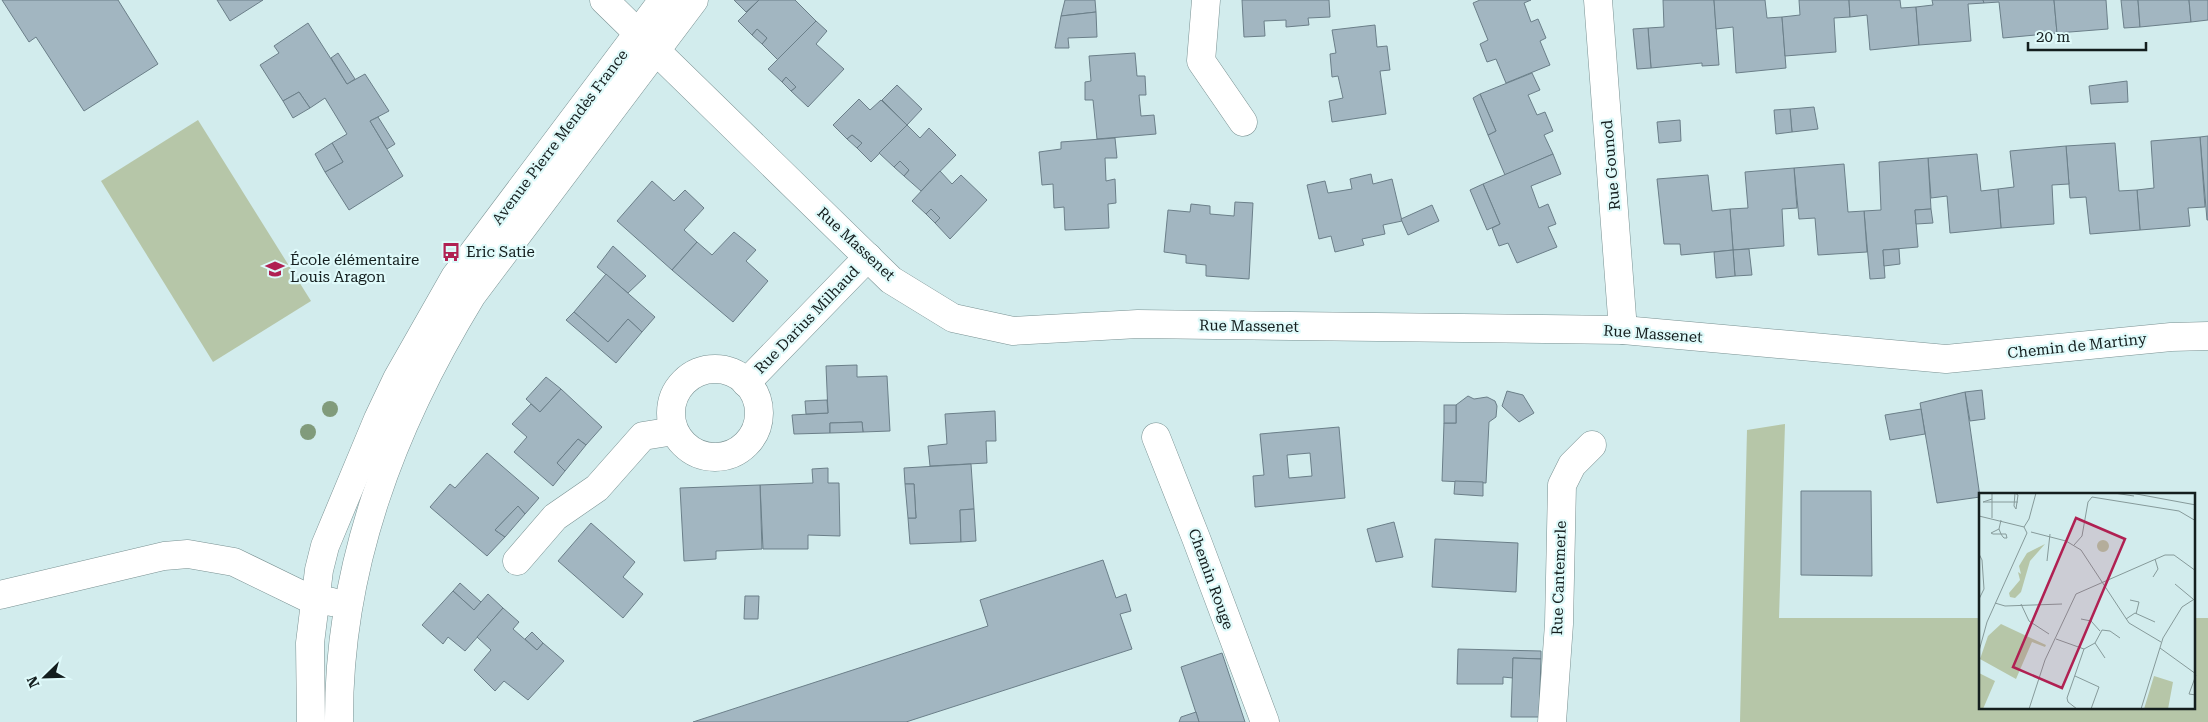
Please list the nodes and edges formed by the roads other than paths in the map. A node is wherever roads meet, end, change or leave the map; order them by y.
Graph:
1 (604, 0) edge
2 (663, 0) edge
3 (694, 0) edge
4 (1206, 0) edge
5 (1598, 0) edge
6 (648, 42) junction
7 (1243, 122) dead end
8 (868, 257) junction
9 (1623, 330) junction
10 (2208, 336) edge
11 (1946, 360) joint
12 (746, 383) junction
13 (674, 430) junction
14 (1156, 437) dead end
15 (1592, 445) dead end
16 (517, 562) dead end
17 (0, 595) edge
18 (316, 599) junction
19 (349, 605) junction
20 (311, 722) edge
21 (339, 722) edge
22 (1265, 722) edge
23 (1552, 722) edge

1 - 6 street, Rue Massenet
2 - 6 street, Avenue Pierre Mendès France
3 - 6 street, Avenue Pierre Mendès France
4 - 7 street
5 - 9 street, Rue Gounod
6 - 8 street, Rue Massenet
6 - 18 street, Avenue Pierre Mendès France
6 - 19 street, Avenue Pierre Mendès France
8 - 9 street, Rue Massenet
8 - 12 street, Rue Darius Milhaud
9 - 11 street, Rue Massenet
10 - 11 street, Chemin de Martiny
12 - 13 street
12 - 13 street
13 - 16 street
14 - 22 street, Chemin Rouge
15 - 23 street, Rue Cantemerle
17 - 18 street
18 - 19 street
18 - 20 street, Avenue Pierre Mendès France
19 - 21 street, Avenue Pierre Mendès France

